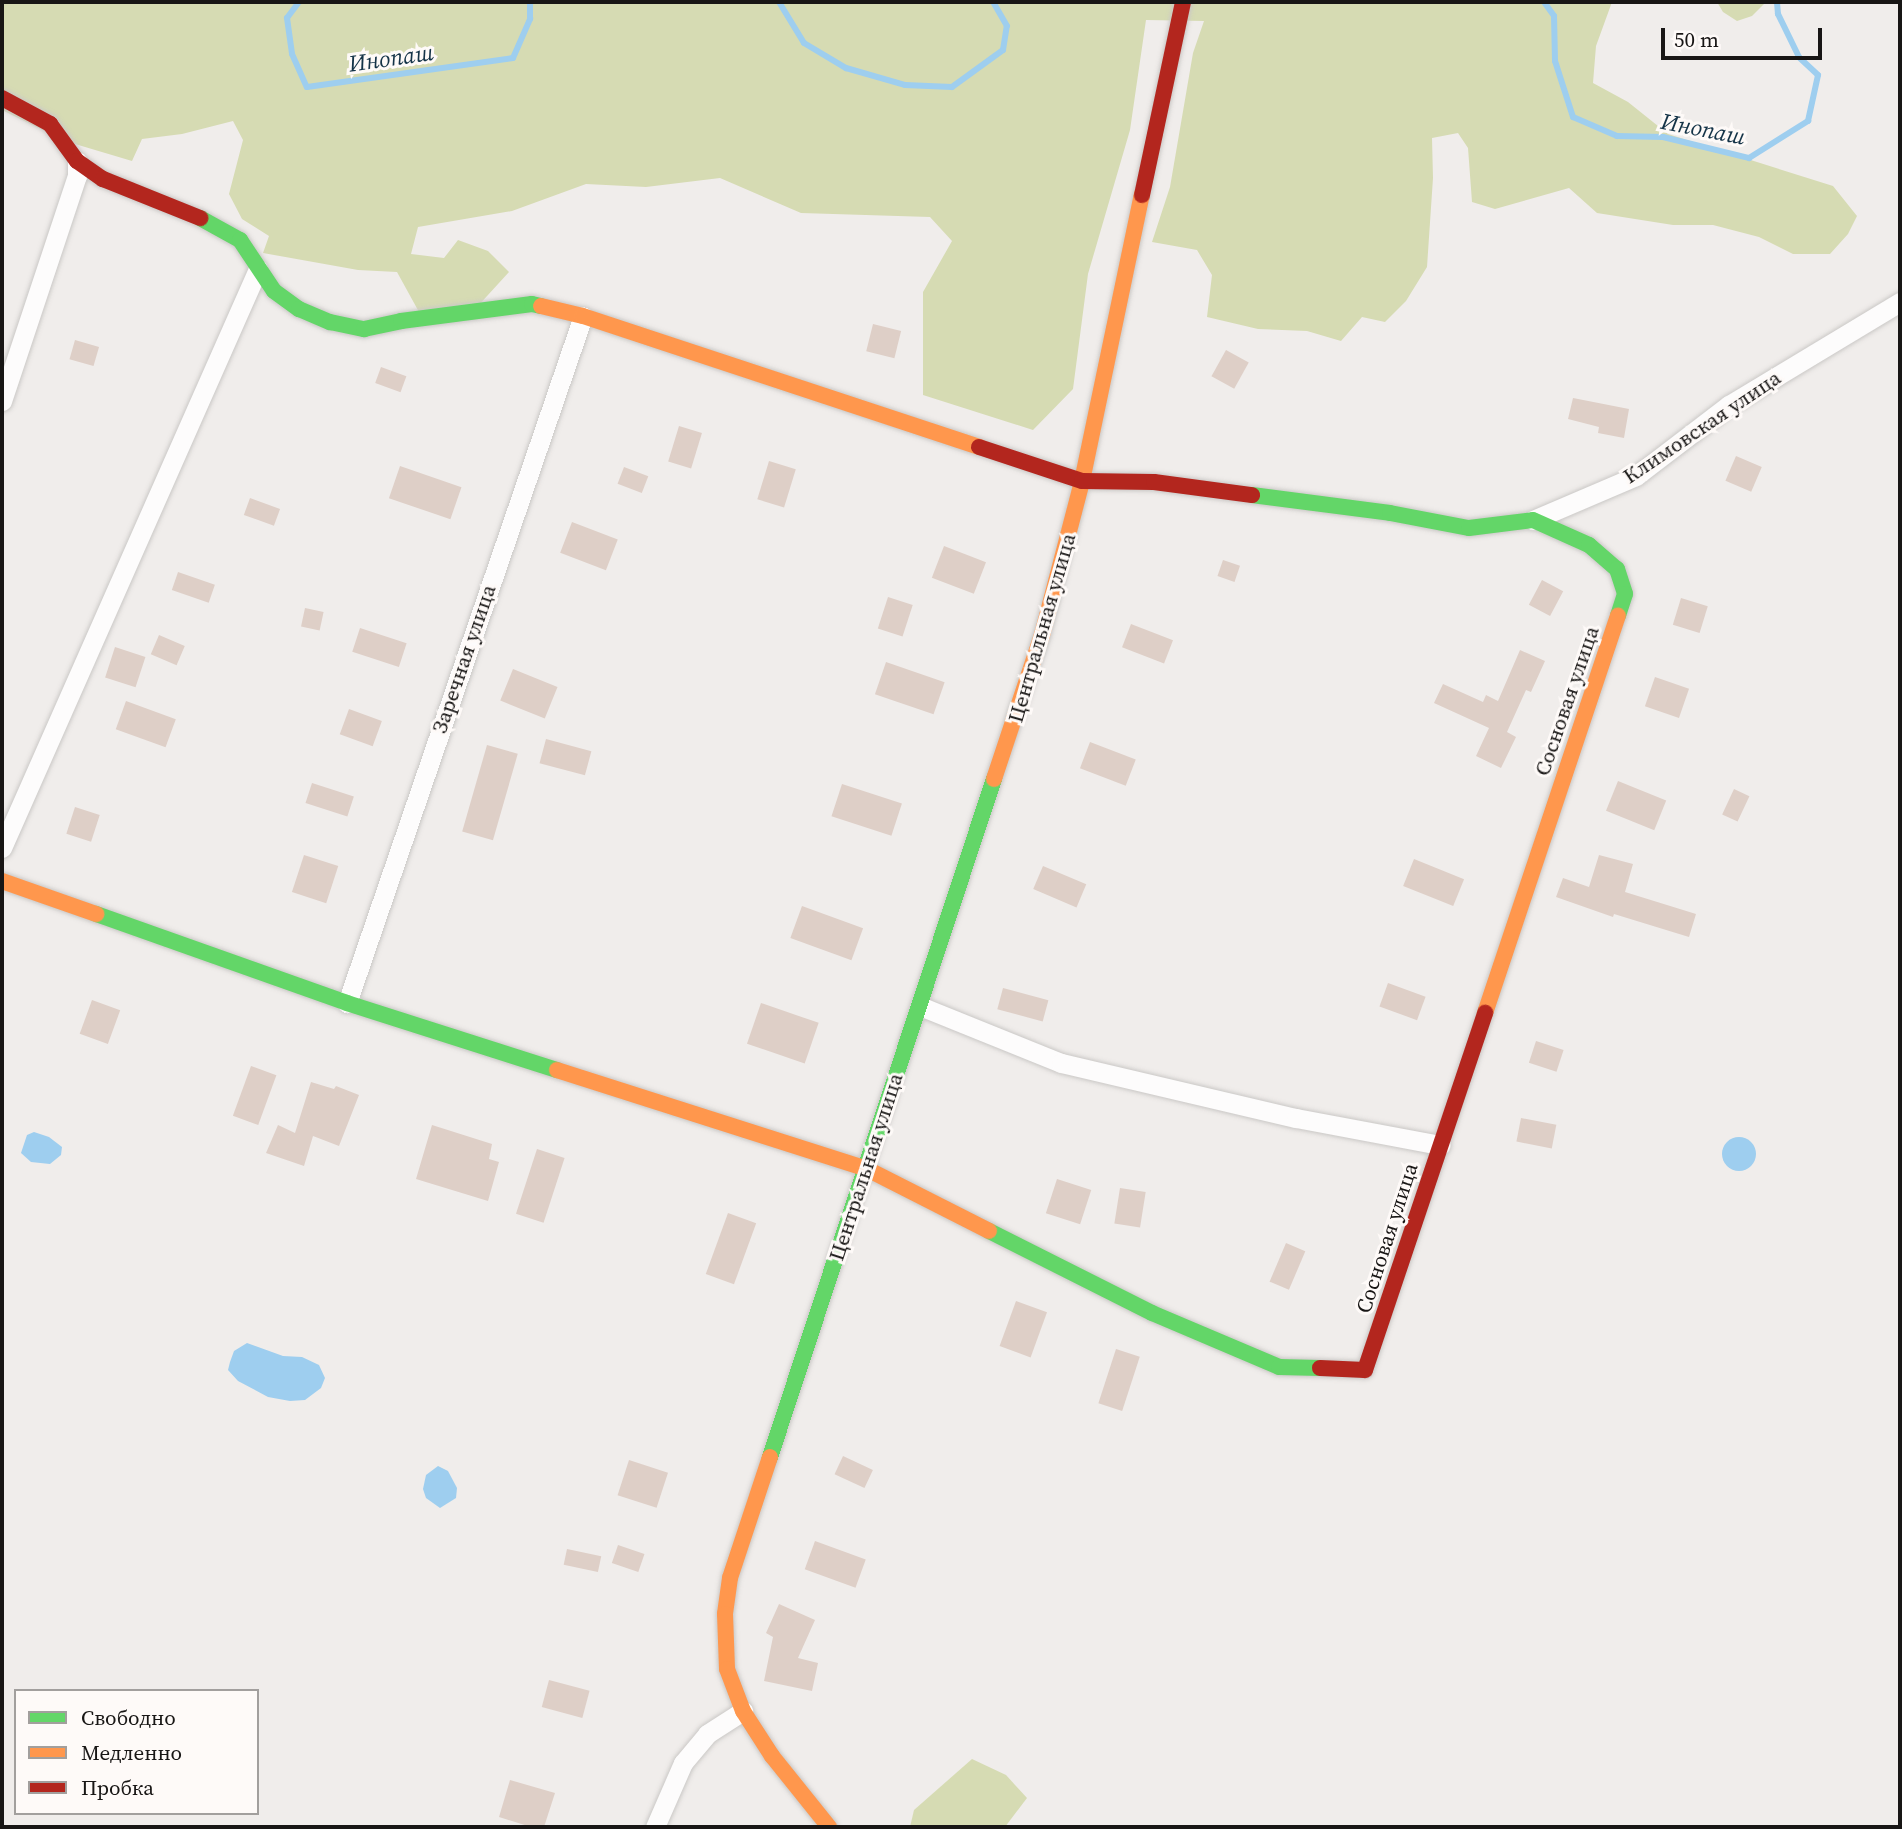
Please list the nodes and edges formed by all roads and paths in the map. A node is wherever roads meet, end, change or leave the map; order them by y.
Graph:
1 (1183, 2) edge
2 (2, 98) edge
3 (77, 161) junction
4 (258, 269) junction
5 (1900, 302) edge
6 (583, 316) junction
7 (2, 401) edge
8 (1082, 481) junction
9 (1533, 520) junction
10 (2, 848) edge
11 (2, 881) edge
12 (347, 1003) junction
13 (920, 1006) junction
14 (1440, 1145) junction
15 (865, 1168) junction
16 (743, 1712) junction
17 (655, 1827) edge
18 (829, 1827) edge

1 - 8 street, Центральная улица
2 - 3 street
3 - 4 street
3 - 7 street
4 - 6 street
4 - 10 street
5 - 9 street, Климовская улица
6 - 8 street
6 - 12 street, Заречная улица
8 - 9 street
8 - 13 street, Центральная улица
9 - 14 street, Сосновая улица
11 - 12 street
12 - 15 street
13 - 14 street
13 - 15 street, Центральная улица
14 - 15 street, Сосновая улица
15 - 16 street, Центральная улица
16 - 17 street
16 - 18 street, Центральная улица

